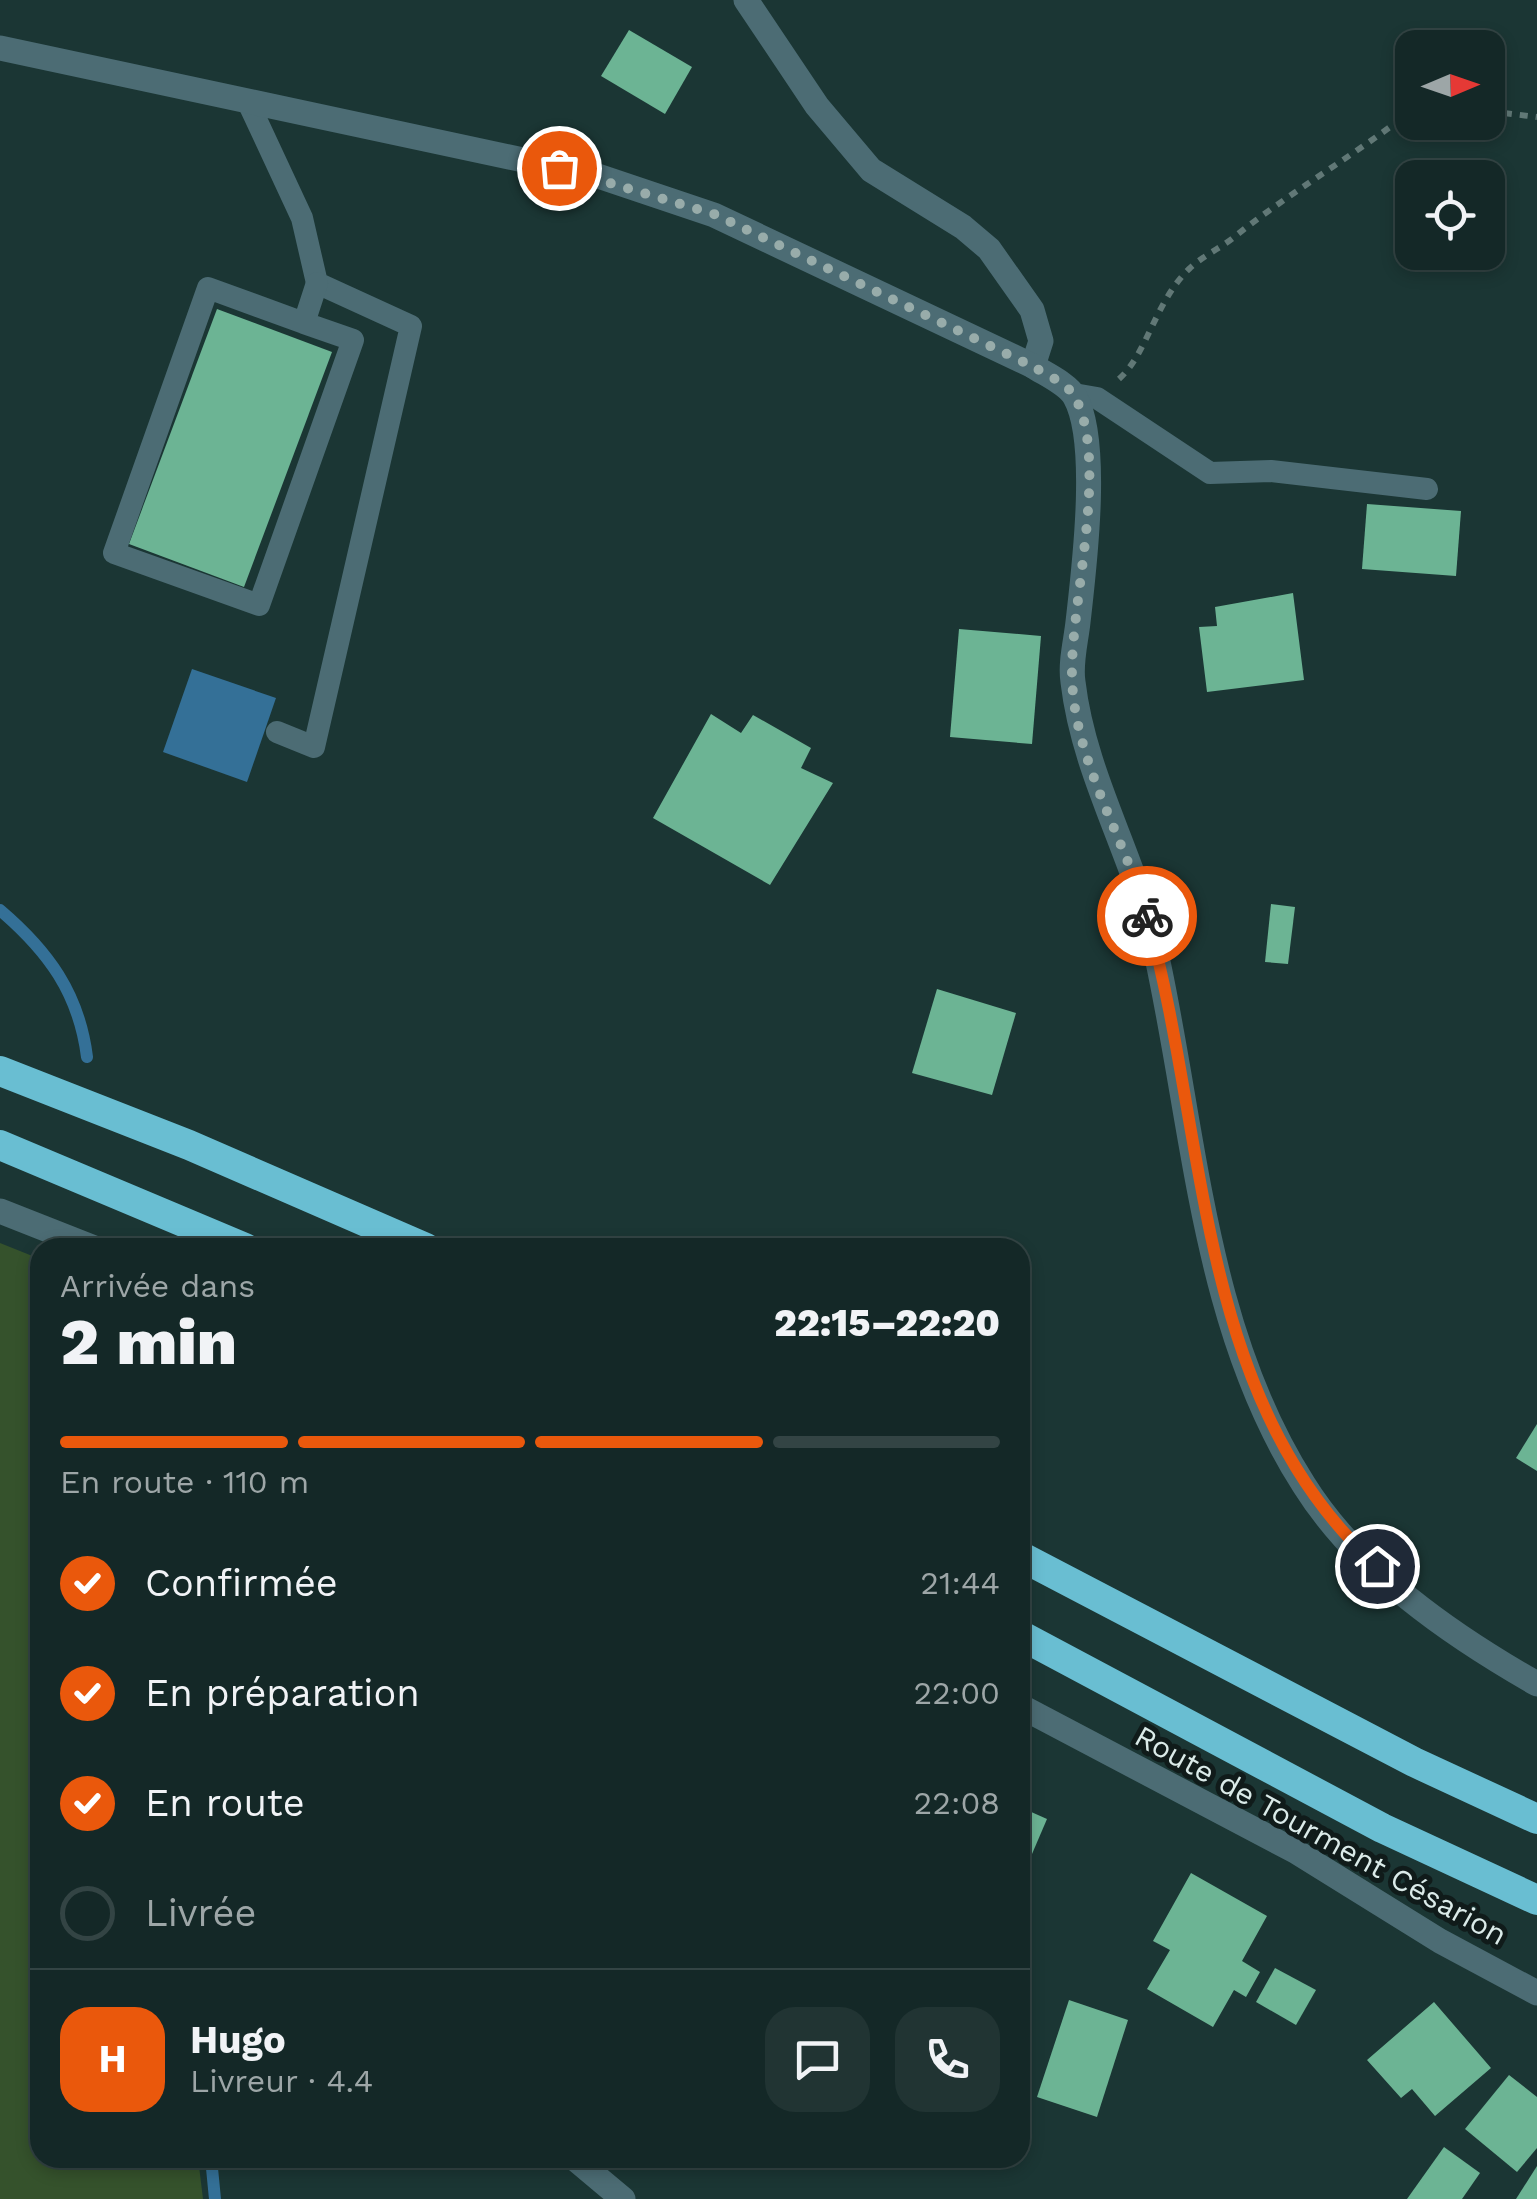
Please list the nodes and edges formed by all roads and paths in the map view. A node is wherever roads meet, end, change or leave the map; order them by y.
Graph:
1 (746, 0) edge
2 (0, 48) edge
3 (246, 100) junction
4 (1505, 113) edge
5 (1537, 117) edge
6 (1395, 123) edge
7 (317, 283) junction
8 (304, 323) junction
9 (1032, 366) junction
10 (1085, 396) junction
11 (1427, 489) dead end
12 (277, 732) dead end
13 (0, 1071) edge
14 (0, 1145) edge
15 (0, 1159) edge
16 (117, 1192) junction
17 (0, 1212) edge
18 (68, 1238) edge
19 (222, 1238) edge
20 (403, 1238) edge
21 (1030, 1561) edge
22 (1030, 1639) edge
23 (1537, 1684) edge
24 (1030, 1711) edge
25 (1537, 1819) edge
26 (1537, 1900) edge
27 (1537, 1993) edge
28 (586, 2168) edge
29 (623, 2199) edge

1 - 9 street
2 - 3 street
3 - 7 lane
3 - 9 street
4 - 5 path
6 - 10 path
7 - 8 lane
7 - 12 lane
8 - 8 lane
9 - 10 street
10 - 11 lane
10 - 23 street
13 - 20 highway
14 - 16 highway
15 - 16 highway
16 - 19 highway
17 - 18 street
21 - 25 highway
22 - 26 highway
24 - 27 street, Route de Tourment Césarion
28 - 29 street

